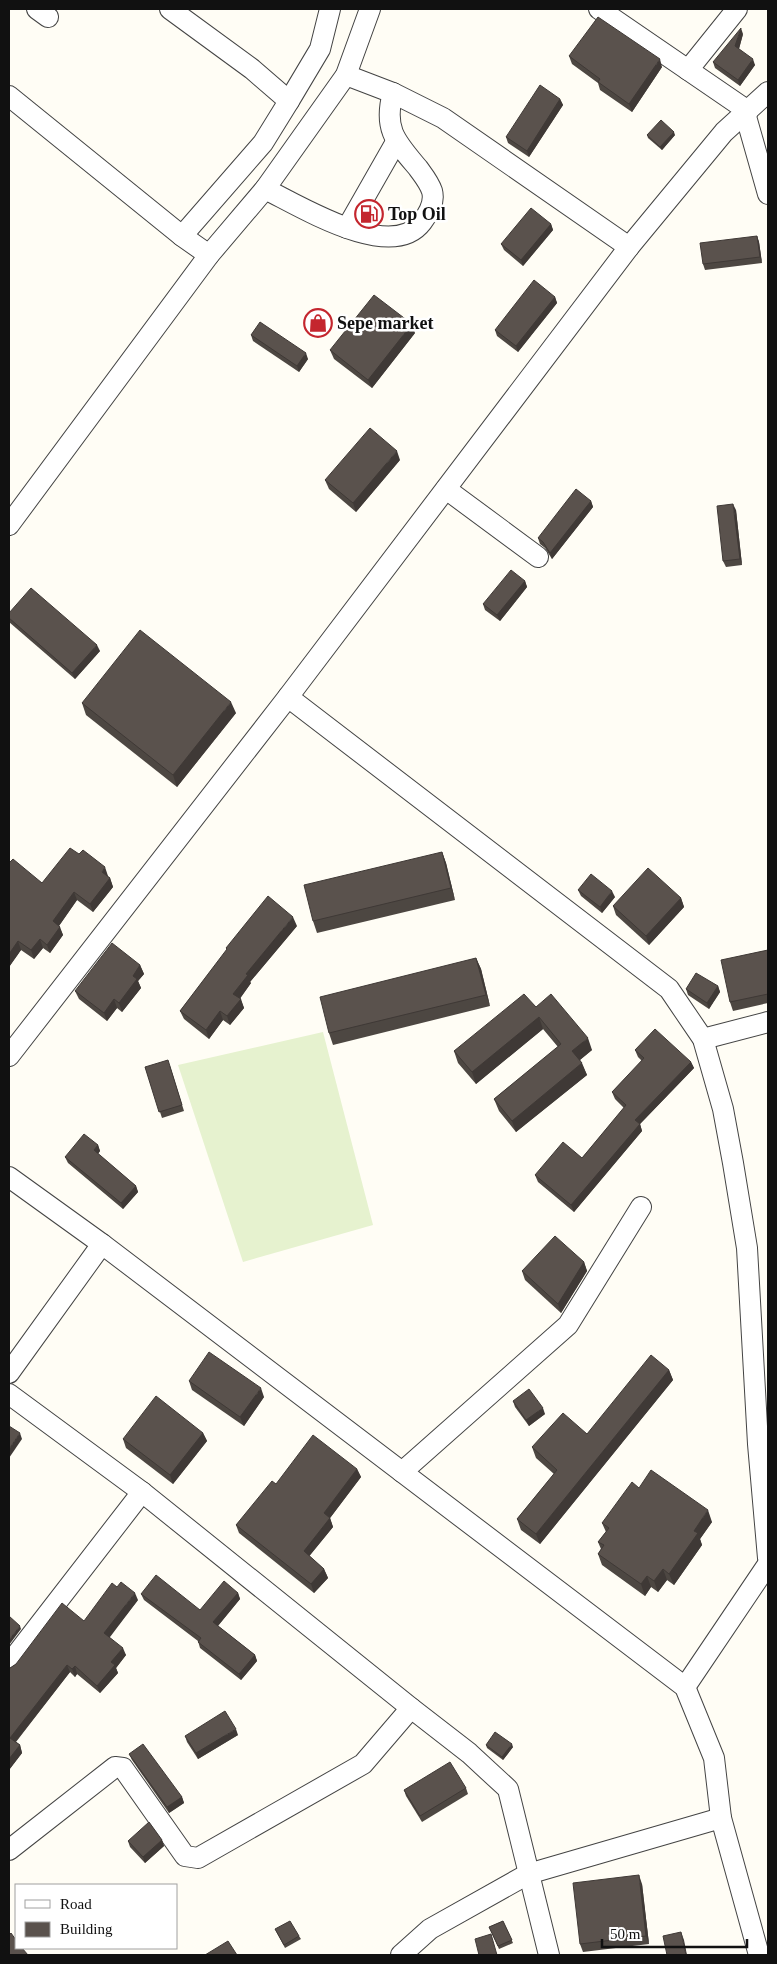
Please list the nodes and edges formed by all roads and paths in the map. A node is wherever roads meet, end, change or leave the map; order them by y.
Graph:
1 (170, 9) edge
2 (330, 9) edge
3 (370, 9) edge
4 (599, 9) edge
5 (737, 9) edge
6 (688, 70) junction
7 (346, 75) junction
8 (768, 92) edge
9 (393, 93) junction
10 (9, 96) edge
11 (289, 101) junction
12 (747, 112) junction
13 (396, 142) junction
14 (265, 189) junction
15 (768, 194) edge
16 (347, 228) junction
17 (182, 236) junction
18 (629, 247) junction
19 (209, 255) junction
20 (446, 489) junction
21 (12, 513) edge
22 (538, 557) dead end
23 (288, 697) junction
24 (768, 1022) edge
25 (703, 1039) junction
26 (9, 1056) edge
27 (9, 1177) edge
28 (641, 1206) dead end
29 (102, 1244) junction
30 (9, 1373) edge
31 (9, 1394) edge
32 (402, 1472) junction
33 (142, 1492) junction
34 (768, 1558) edge
35 (768, 1564) edge
36 (9, 1664) edge
37 (685, 1687) junction
38 (411, 1708) junction
39 (721, 1818) junction
40 (9, 1850) edge
41 (528, 1874) junction
42 (401, 1955) edge
43 (549, 1955) edge
44 (759, 1955) edge

1 - 11 street
2 - 11 street
3 - 7 street
4 - 6 street
5 - 6 street
6 - 12 street
7 - 9 street
7 - 14 street
8 - 12 street
9 - 13 street
9 - 18 street
10 - 17 street
11 - 17 street
12 - 15 street
12 - 18 street
13 - 16 street
13 - 16 street
14 - 16 street
14 - 19 street
17 - 19 street
18 - 20 street
19 - 21 street
20 - 22 street
20 - 23 street
23 - 25 street
23 - 26 street
24 - 25 street
25 - 34 street
27 - 29 street
28 - 32 street
29 - 30 street
29 - 32 street
31 - 33 street
32 - 37 street
33 - 36 street
33 - 38 street
35 - 37 street
37 - 39 street
38 - 40 street
38 - 41 street
39 - 41 street
39 - 44 street
41 - 42 street
41 - 43 street

